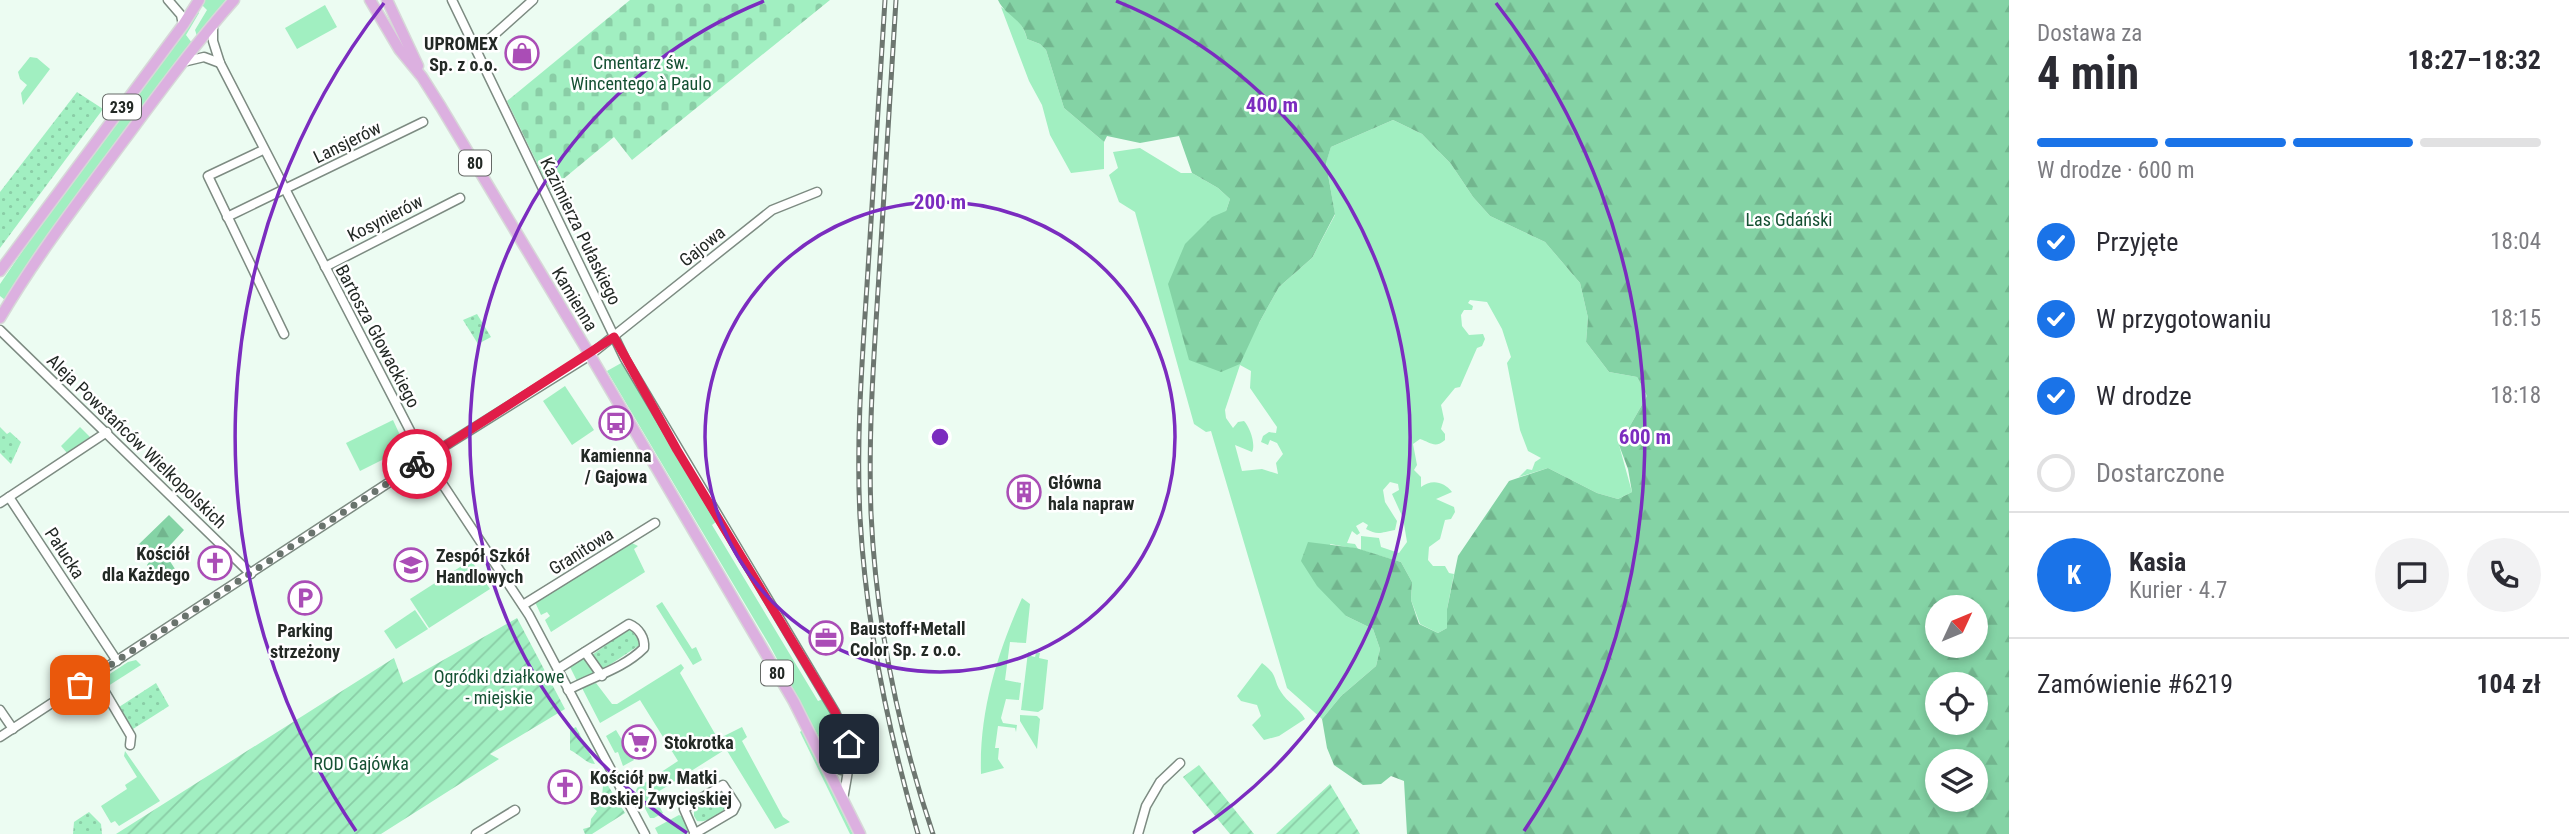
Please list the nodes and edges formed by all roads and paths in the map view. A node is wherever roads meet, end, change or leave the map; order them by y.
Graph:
1 (168, 0) edge
2 (199, 0) edge
3 (234, 0) edge
4 (370, 0) edge
5 (387, 0) edge
6 (452, 0) edge
7 (533, 0) edge
8 (213, 25) junction
9 (183, 26) junction
10 (477, 50) junction
11 (183, 62) junction
12 (220, 64) junction
13 (422, 77) junction
14 (423, 122) dead end
15 (263, 150) junction
16 (284, 190) junction
17 (817, 192) dead end
18 (460, 198) dead end
19 (227, 217) junction
20 (325, 267) junction
21 (0, 271) edge
22 (0, 318) edge
23 (0, 330) edge
24 (284, 334) dead end
25 (614, 337) junction
26 (590, 355) junction
27 (107, 432) junction
28 (426, 458) junction
29 (9, 497) junction
30 (0, 503) edge
31 (655, 523) dead end
32 (251, 574) junction
33 (523, 605) junction
34 (585, 652) junction
35 (117, 661) junction
36 (558, 669) junction
37 (95, 675) junction
38 (602, 676) junction
39 (568, 690) junction
40 (0, 710) edge
41 (13, 729) junction
42 (0, 737) edge
43 (130, 746) dead end
44 (850, 763) junction
45 (1180, 763) dead end
46 (826, 764) junction
47 (843, 799) junction
48 (515, 810) dead end
49 (477, 834) edge
50 (645, 834) edge
51 (695, 834) edge
52 (860, 834) edge
53 (1138, 834) edge

1 - 9 street
2 - 9 main road, 239
3 - 8 main road, 239
4 - 13 main road, Kamienna / 80
5 - 13 main road, Kamienna / 80
6 - 10 street, Kazimierza Pułaskiego
7 - 10 street
8 - 11 main road, 239
8 - 12 street, Bartosza Głowackiego
9 - 21 main road, 239
10 - 25 street, Kazimierza Pułaskiego
11 - 12 street
11 - 22 main road, 239
12 - 15 street, Bartosza Głowackiego
13 - 26 main road, Kamienna / 80
14 - 16 street, Lansjerów
15 - 16 street, Bartosza Głowackiego
15 - 19 street
16 - 19 street, Lansjerów
16 - 20 street, Bartosza Głowackiego
17 - 25 street, Gajowa
18 - 20 street, Kosynierów
19 - 24 street
20 - 28 street, Bartosza Głowackiego
23 - 27 street, Aleja Powstańców Wielkopolskich
25 - 26 street, Gajowa
25 - 44 street, Kazimierza Pułaskiego
26 - 28 street
26 - 46 main road, Kamienna / 80
27 - 29 street
27 - 32 street, Aleja Powstańców Wielkopolskich
28 - 32 street
28 - 33 street, Bartosza Głowackiego
29 - 30 street
29 - 35 street, Pałucka
31 - 33 street, Granitowa
32 - 35 street
33 - 36 street, Bartosza Głowackiego
34 - 36 street
34 - 38 street
34 - 38 street
35 - 37 street
36 - 39 street, Bartosza Głowackiego
37 - 41 street
37 - 43 street
38 - 39 street
39 - 50 street, Bartosza Głowackiego
40 - 41 street
41 - 42 street
44 - 46 street
44 - 47 street, Kazimierza Pułaskiego
45 - 53 street
46 - 47 main road, Kamienna / 80
47 - 52 main road, Kamienna / 80
48 - 49 street
51 - 51 street

